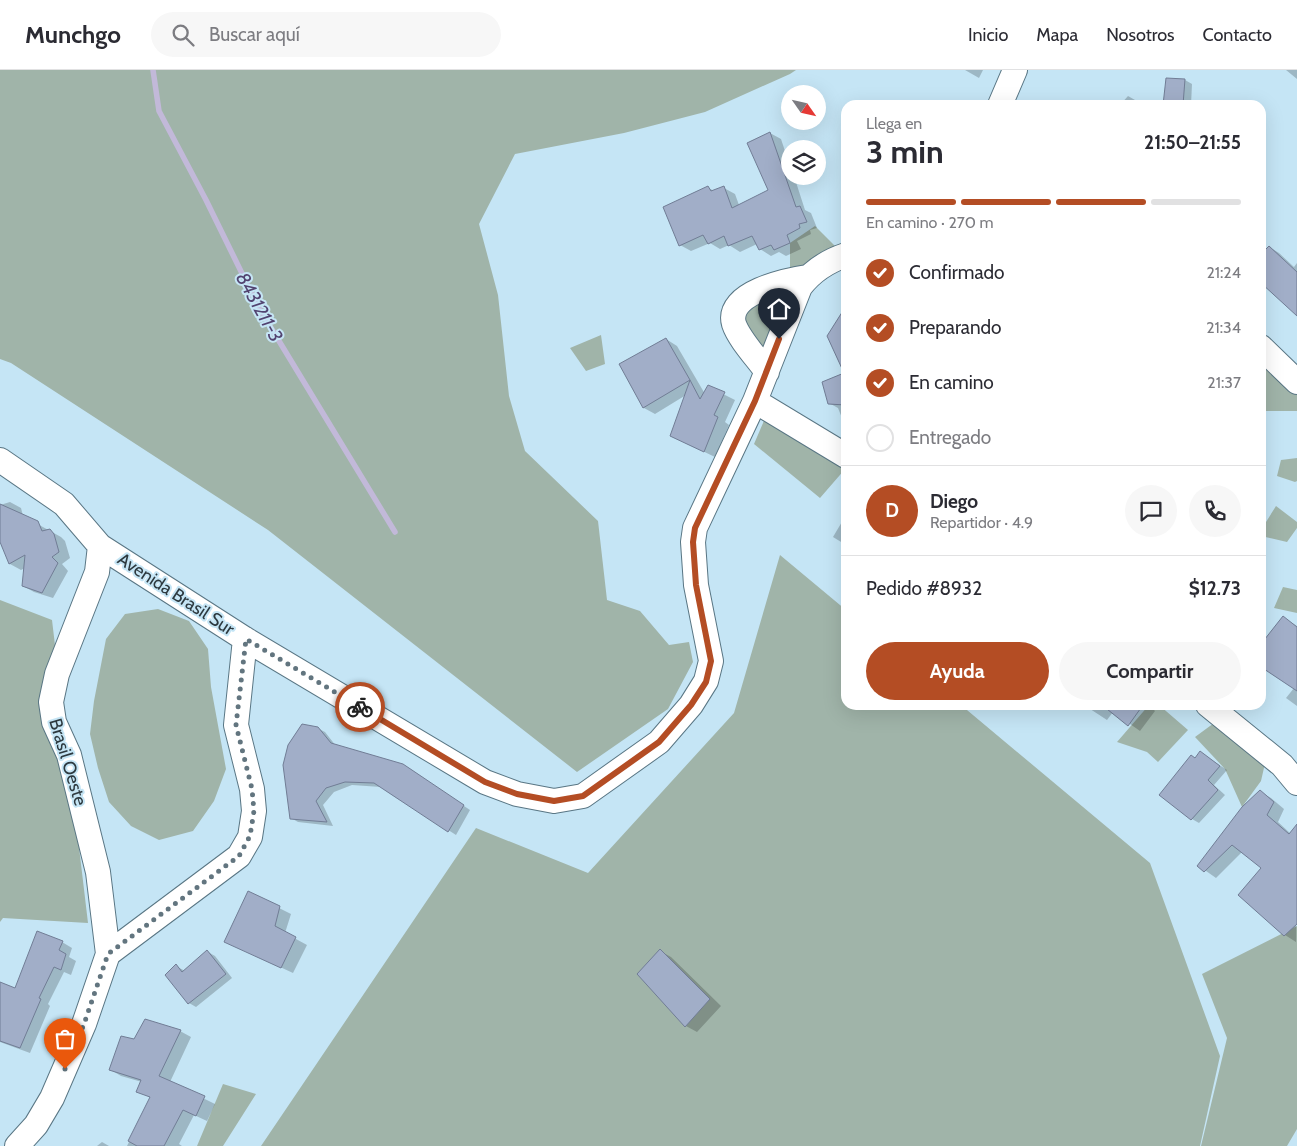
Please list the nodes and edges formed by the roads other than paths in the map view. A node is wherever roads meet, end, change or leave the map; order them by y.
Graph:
1 (1015, 70) edge
2 (1007, 100) edge
3 (841, 257) edge
4 (808, 277) junction
5 (1266, 352) edge
6 (767, 372) junction
7 (1297, 382) edge
8 (755, 401) junction
9 (841, 453) edge
10 (0, 460) edge
11 (100, 546) junction
12 (246, 639) junction
13 (1215, 710) edge
14 (1292, 768) edge
15 (108, 954) junction
16 (17, 1146) edge

1 - 2 street
3 - 4 street
4 - 6 street
4 - 6 street
5 - 7 street
6 - 8 street
8 - 9 street
8 - 12 street, Avenida Brasil Sur
10 - 11 street, Avenida Brasil Sur
11 - 12 street, Avenida Brasil Sur
11 - 15 street, Brasil Oeste
12 - 15 street
13 - 14 street
15 - 16 street, Brasil Oeste

